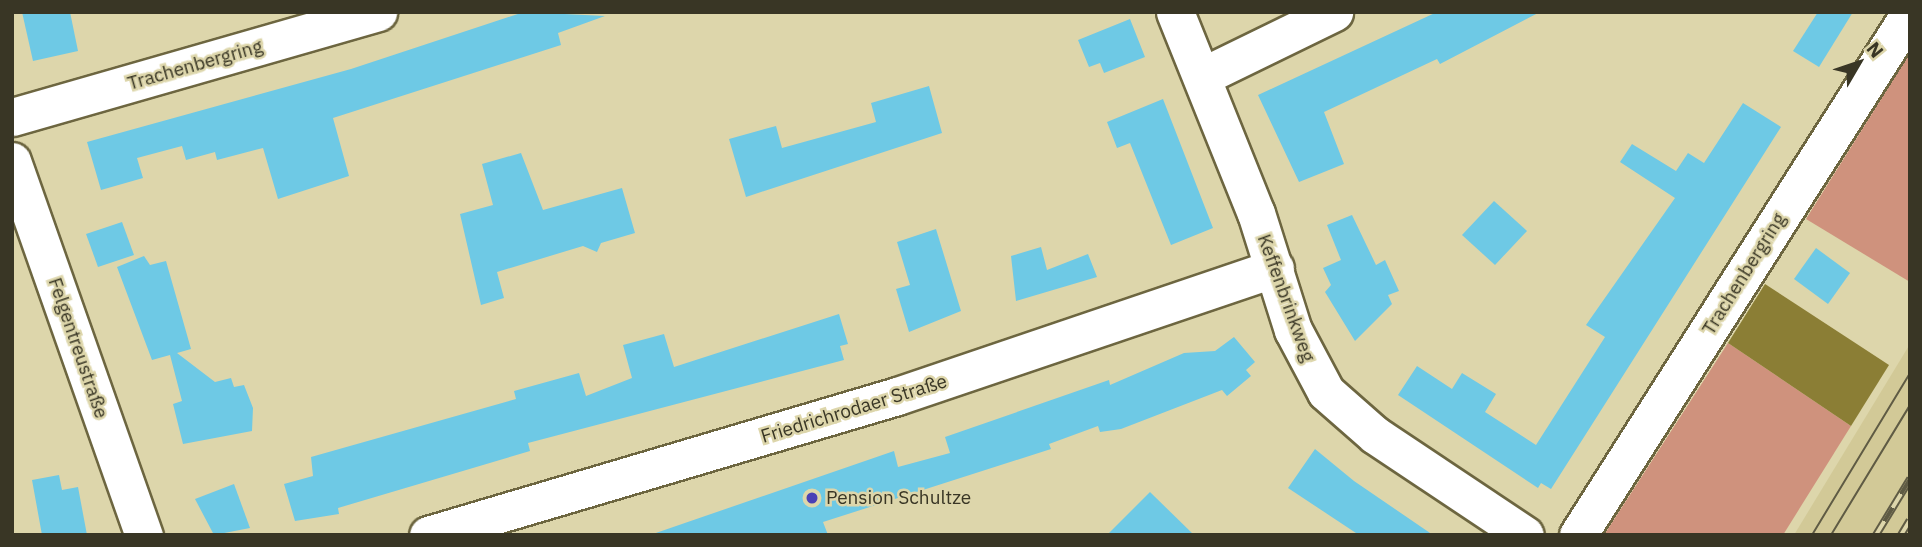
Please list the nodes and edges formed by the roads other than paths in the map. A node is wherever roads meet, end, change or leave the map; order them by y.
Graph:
1 (378, 12) edge
2 (1175, 12) edge
3 (1334, 12) edge
4 (1910, 13) edge
5 (1203, 76) junction
6 (12, 117) edge
7 (12, 160) edge
8 (1275, 268) junction
9 (144, 535) edge
10 (428, 535) edge
11 (1525, 535) edge
12 (1578, 535) edge

1 - 6 street, Trachenbergring
2 - 5 street, Keffenbrinkweg
3 - 5 street
4 - 12 street, Trachenbergring
5 - 8 street, Keffenbrinkweg
7 - 9 street, Felgentreustraße
8 - 10 street, Friedrichrodaer Straße
8 - 11 street, Keffenbrinkweg

